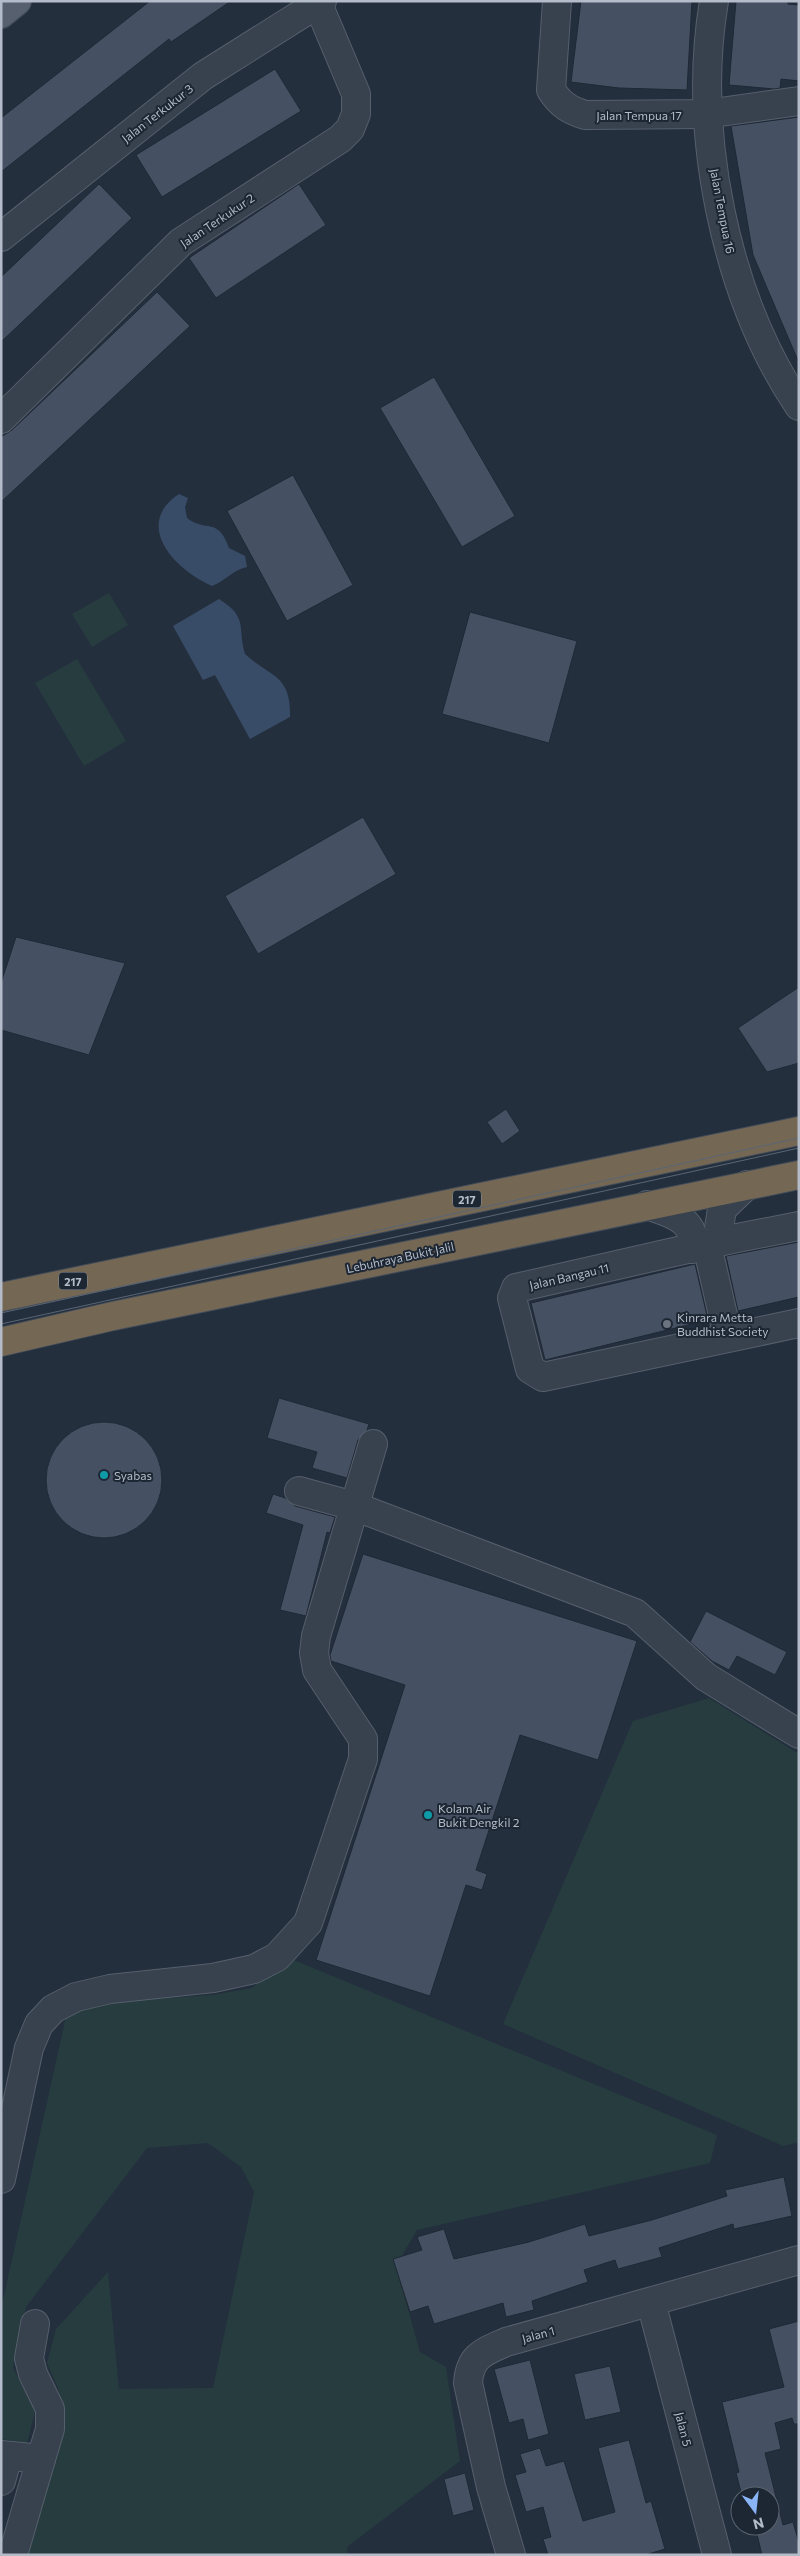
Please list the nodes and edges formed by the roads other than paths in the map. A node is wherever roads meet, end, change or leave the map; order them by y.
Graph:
1 (16, 1) edge
2 (557, 1) edge
3 (714, 1) edge
4 (320, 3) edge
5 (1, 14) edge
6 (799, 101) edge
7 (706, 114) junction
8 (1, 237) edge
9 (799, 406) edge
10 (1, 418) edge
11 (799, 1131) edge
12 (799, 1175) edge
13 (747, 1186) junction
14 (647, 1205) junction
15 (799, 1226) edge
16 (709, 1244) junction
17 (5, 1295) edge
18 (799, 1322) edge
19 (728, 1337) junction
20 (1, 1342) edge
21 (373, 1444) dead end
22 (299, 1491) dead end
23 (354, 1506) junction
24 (799, 1734) edge
25 (1, 2179) edge
26 (799, 2260) edge
27 (651, 2302) junction
28 (35, 2324) dead end
29 (42, 2459) junction
30 (4, 2464) edge
31 (14, 2555) edge
32 (511, 2555) edge
33 (717, 2555) edge

1 - 5 main road
2 - 7 street, Jalan Tempua 17
3 - 7 street, Jalan Tempua 16
4 - 8 street, Jalan Terkukur 3
4 - 10 street, Jalan Terkukur 2
6 - 7 street, Jalan Tempua 17
7 - 9 street, Jalan Tempua 16
11 - 17 highway, 217
12 - 13 highway, Lebuhraya Bukit Jalil
13 - 14 highway, Lebuhraya Bukit Jalil
13 - 16 street
14 - 16 street
14 - 20 highway, Lebuhraya Bukit Jalil
15 - 16 street, Jalan Bangau 11
16 - 19 street
16 - 19 street, Jalan Bangau 11
18 - 19 street, Jalan Bangau 11
21 - 23 street
22 - 23 street
23 - 24 street
23 - 25 street
26 - 27 street, Jalan 1
27 - 32 street, Jalan 1
27 - 33 street, Jalan 5
28 - 29 street
29 - 30 street
29 - 31 street

